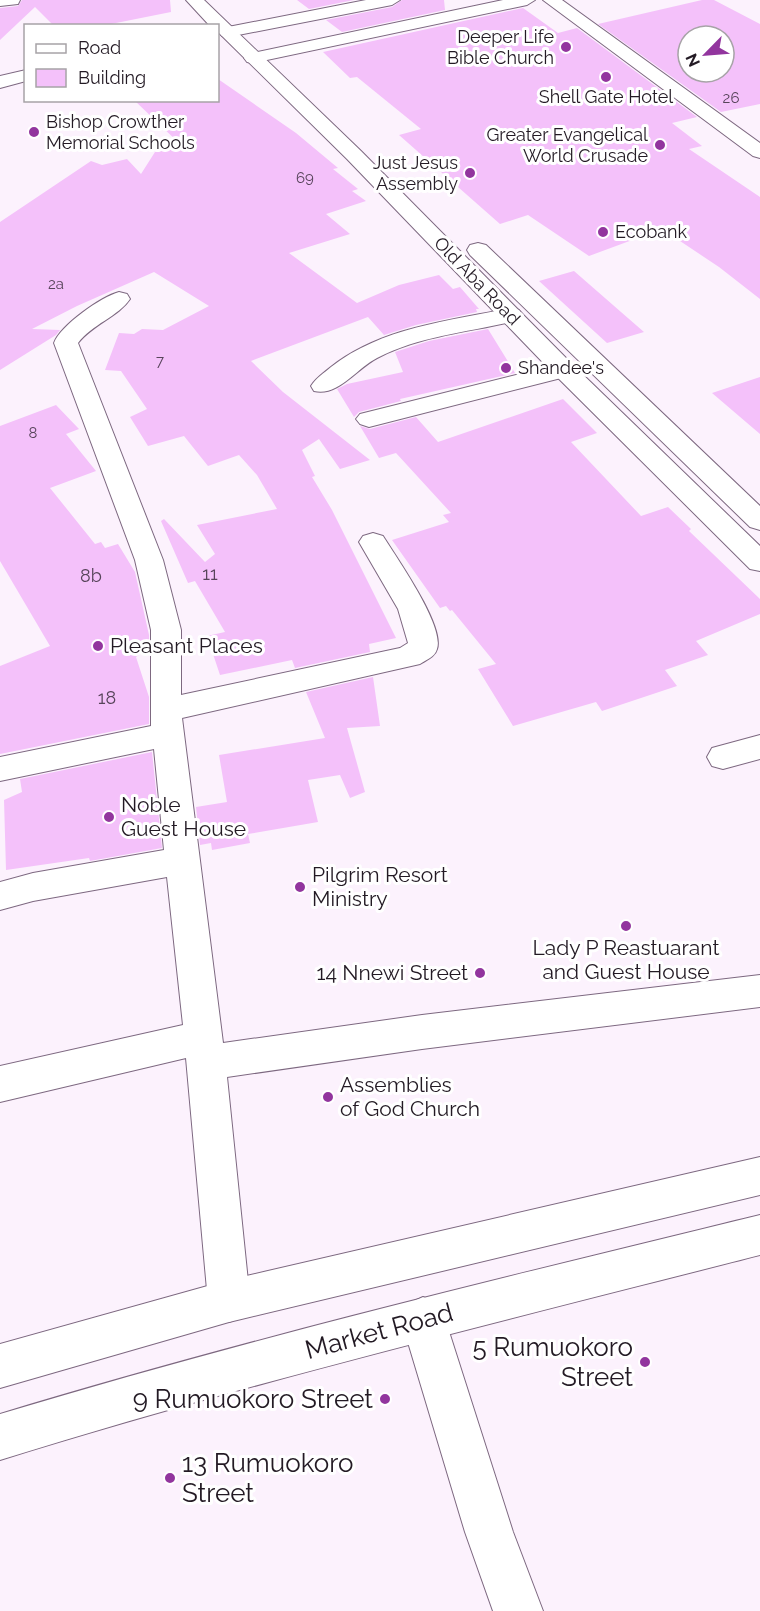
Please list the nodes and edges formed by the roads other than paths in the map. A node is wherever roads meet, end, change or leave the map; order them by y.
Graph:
1 (12, 0) edge
2 (194, 0) edge
3 (217, 0) edge
4 (392, 0) edge
5 (526, 0) edge
6 (551, 0) edge
7 (0, 1) edge
8 (410, 3) dead end
9 (233, 31) edge
10 (263, 56) junction
11 (24, 76) edge
12 (0, 82) edge
13 (760, 152) edge
14 (119, 299) dead end
15 (511, 315) junction
16 (564, 370) junction
17 (323, 386) dead end
18 (369, 419) dead end
19 (760, 521) edge
20 (373, 542) dead end
21 (760, 562) edge
22 (167, 722) junction
23 (760, 747) edge
24 (723, 757) dead end
25 (0, 769) edge
26 (183, 861) junction
27 (0, 896) edge
28 (760, 991) edge
29 (204, 1050) junction
30 (0, 1084) edge
31 (760, 1176) edge
32 (760, 1235) edge
33 (229, 1301) junction
34 (423, 1319) junction
35 (0, 1366) edge
36 (0, 1437) edge
37 (518, 1611) edge

1 - 7 street
2 - 9 street, Old Aba Road
3 - 9 street, Old Aba Road
4 - 9 street
5 - 10 street
6 - 13 street
8 - 9 street
9 - 10 street, Old Aba Road
10 - 15 street, Old Aba Road
10 - 19 street, Old Aba Road
11 - 12 street
14 - 22 street
15 - 16 street, Old Aba Road
15 - 17 street
16 - 18 street
16 - 21 street, Old Aba Road
20 - 22 street
22 - 25 street
22 - 26 street
23 - 24 street
26 - 27 street
26 - 29 street
28 - 29 street
29 - 30 street
29 - 33 street
31 - 33 street
32 - 34 street, Market Road
33 - 35 street
34 - 36 street, Market Road
34 - 37 street

